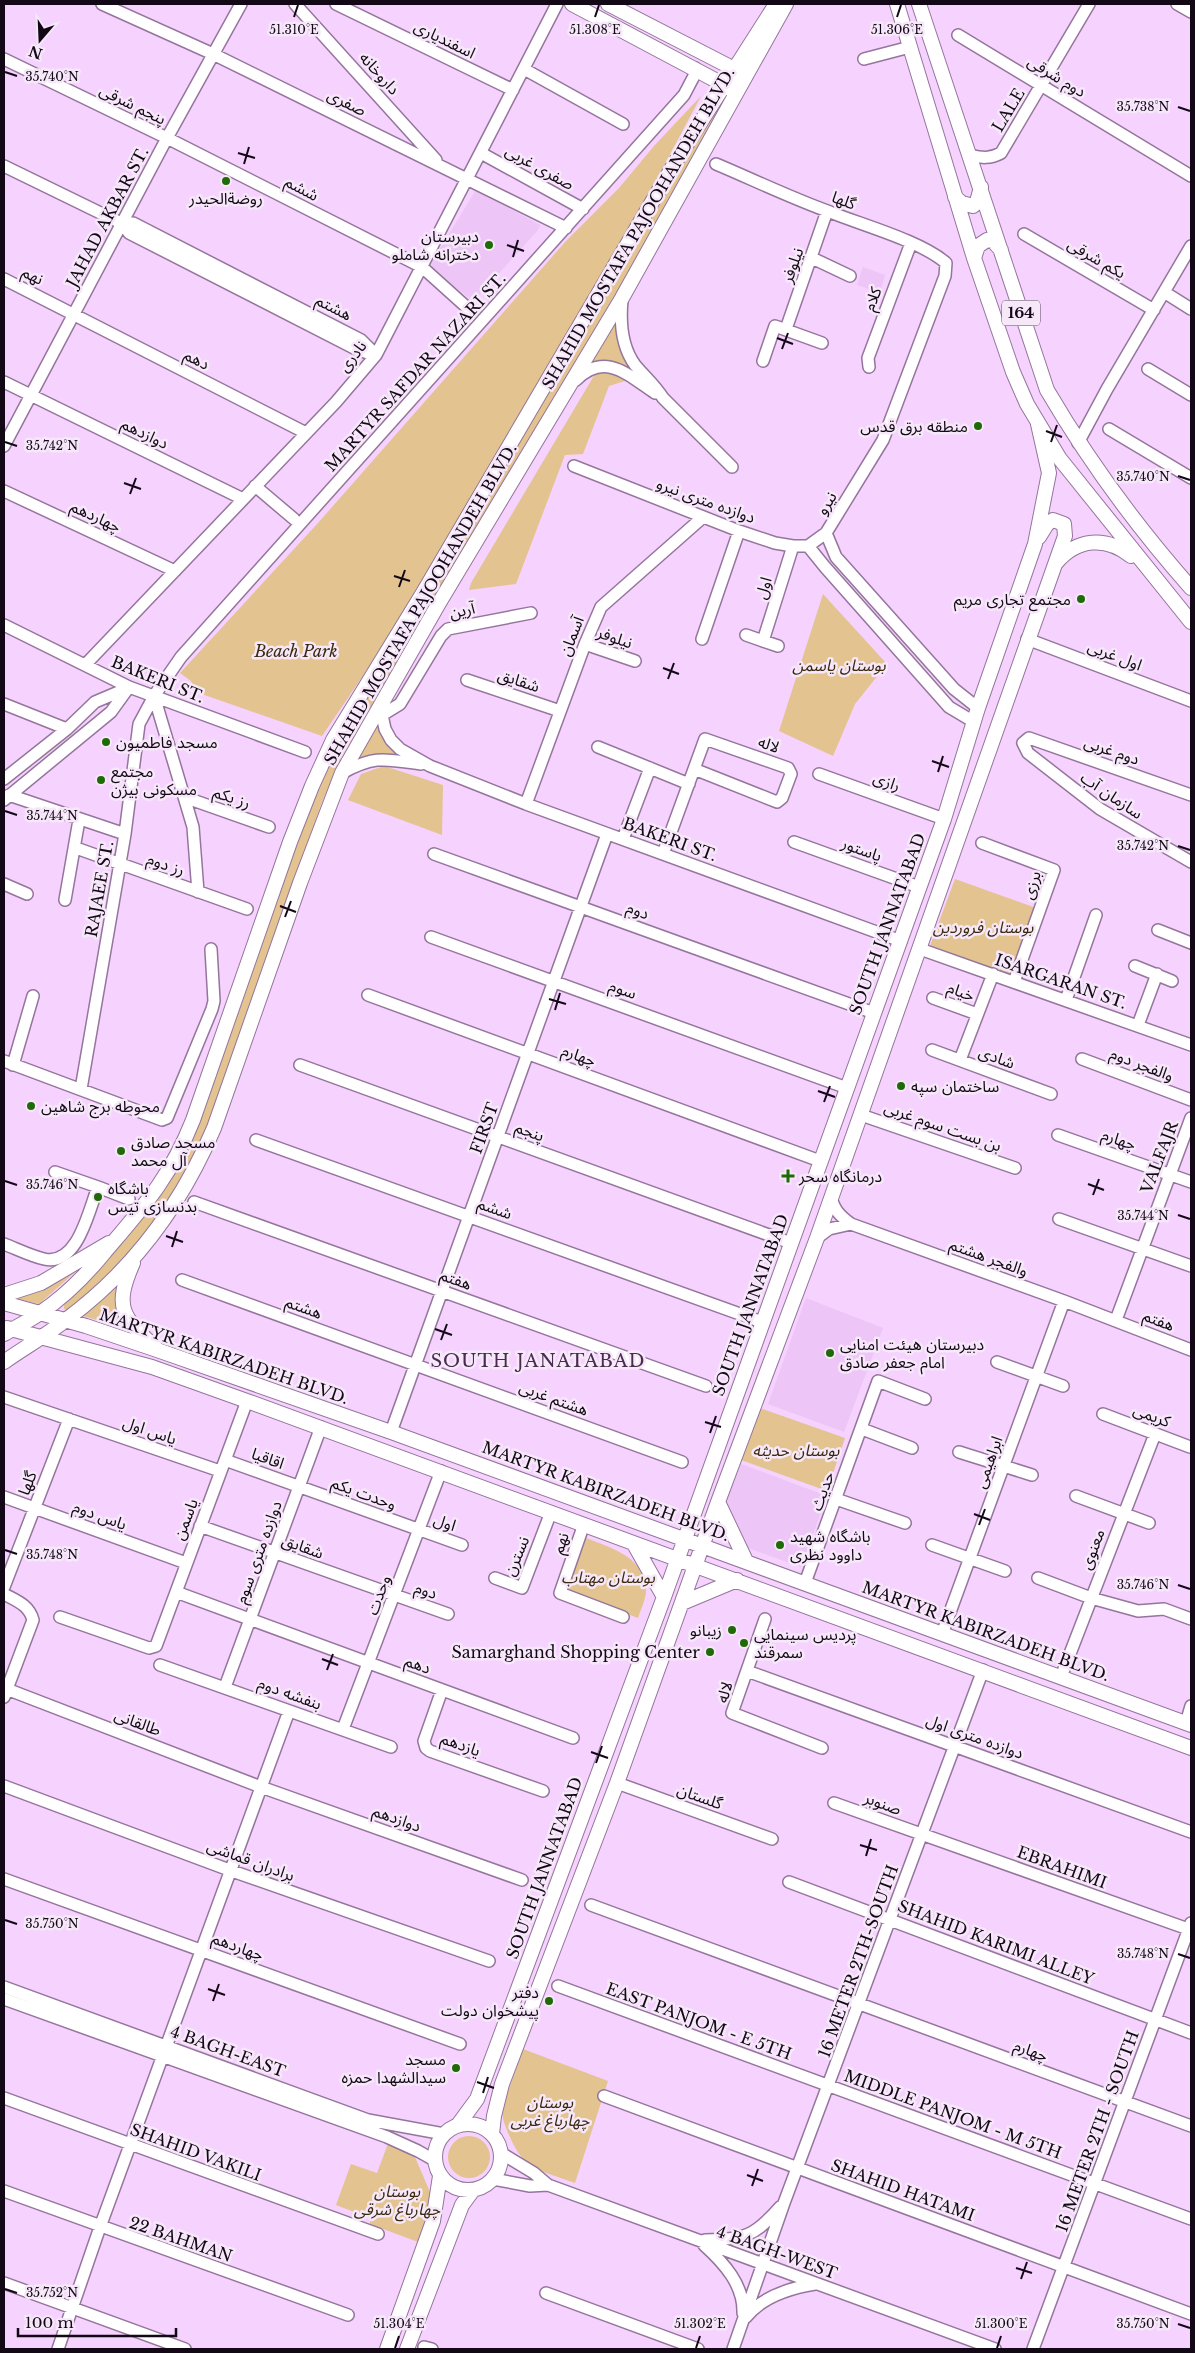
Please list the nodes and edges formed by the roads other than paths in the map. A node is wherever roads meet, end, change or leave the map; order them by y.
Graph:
1 (102, 4) edge
2 (241, 4) edge
3 (295, 4) edge
4 (336, 4) edge
5 (557, 4) edge
6 (572, 4) edge
7 (608, 4) edge
8 (776, 4) edge
9 (786, 4) edge
10 (897, 4) edge
11 (919, 4) edge
12 (1089, 4) edge
13 (1177, 4) edge
14 (1191, 12) edge
15 (958, 34) dead end
16 (910, 47) junction
17 (213, 54) junction
18 (4, 59) edge
19 (864, 59) dead end
20 (695, 68) junction
21 (524, 69) junction
22 (739, 71) junction
23 (1043, 85) junction
24 (730, 88) junction
25 (513, 90) junction
26 (623, 124) dead end
27 (167, 138) junction
28 (481, 153) junction
29 (970, 155) junction
30 (716, 164) dead end
31 (441, 165) junction
32 (4, 166) edge
33 (1191, 176) edge
34 (468, 178) junction
35 (981, 187) junction
36 (955, 197) junction
37 (583, 209) junction
38 (827, 211) junction
39 (123, 224) junction
40 (566, 228) junction
41 (1024, 234) dead end
42 (911, 243) junction
43 (1191, 246) edge
44 (1002, 250) junction
45 (812, 258) junction
46 (974, 258) junction
47 (422, 267) junction
48 (850, 276) dead end
49 (945, 276) joint
50 (4, 279) edge
51 (1164, 292) junction
52 (622, 298) junction
53 (1191, 309) edge
54 (1154, 310) junction
55 (472, 312) dead end
56 (74, 314) junction
57 (786, 329) junction
58 (822, 343) dead end
59 (376, 355) junction
60 (763, 361) dead end
61 (869, 367) dead end
62 (1148, 369) dead end
63 (4, 382) edge
64 (568, 388) junction
65 (32, 395) junction
66 (1191, 395) edge
67 (663, 398) junction
68 (1038, 424) junction
69 (1109, 429) dead end
70 (306, 433) junction
71 (1078, 443) junction
72 (4, 446) edge
73 (574, 466) dead end
74 (732, 467) dead end
75 (1191, 478) edge
76 (255, 486) junction
77 (4, 491) edge
78 (243, 499) junction
79 (702, 518) junction
80 (294, 519) dead end
81 (739, 531) junction
82 (826, 533) junction
83 (1035, 544) junction
84 (793, 546) junction
85 (808, 546) junction
86 (1052, 567) junction
87 (175, 571) junction
88 (1158, 583) junction
89 (1191, 588) edge
90 (532, 613) dead end
91 (888, 616) junction
92 (1191, 622) edge
93 (4, 625) edge
94 (878, 626) junction
95 (746, 635) dead end
96 (702, 639) dead end
97 (1027, 639) junction
98 (763, 640) junction
99 (585, 644) junction
100 (778, 646) dead end
101 (635, 661) dead end
102 (85, 665) junction
103 (467, 680) dead end
104 (129, 687) junction
105 (154, 696) junction
106 (384, 698) junction
107 (1191, 701) edge
108 (4, 704) edge
109 (978, 708) junction
110 (560, 711) junction
111 (382, 715) junction
112 (974, 722) junction
113 (66, 729) junction
114 (1023, 743) joint
115 (598, 748) dead end
116 (305, 752) dead end
117 (430, 766) junction
118 (650, 768) junction
119 (694, 769) junction
120 (342, 774) junction
121 (819, 774) dead end
122 (4, 779) edge
123 (689, 784) junction
124 (1191, 795) edge
125 (7, 797) edge
126 (184, 798) junction
127 (526, 804) junction
128 (944, 819) junction
129 (79, 820) junction
130 (269, 827) dead end
131 (125, 834) junction
132 (607, 834) junction
133 (623, 839) junction
134 (794, 842) dead end
135 (982, 843) dead end
136 (76, 848) junction
137 (434, 854) dead end
138 (664, 854) junction
139 (1191, 862) edge
140 (120, 865) junction
141 (4, 884) edge
142 (919, 887) junction
143 (198, 892) junction
144 (27, 894) dead end
145 (66, 900) dead end
146 (581, 907) junction
147 (247, 909) dead end
148 (1096, 915) dead end
149 (1158, 930) dead end
150 (431, 936) dead end
151 (900, 941) junction
152 (1191, 943) edge
153 (211, 949) dead end
154 (920, 949) junction
155 (1135, 966) dead end
156 (993, 974) junction
157 (1157, 974) junction
158 (554, 981) junction
159 (1172, 981) dead end
160 (1014, 982) junction
161 (368, 995) dead end
162 (33, 996) dead end
163 (933, 998) dead end
164 (1066, 1000) junction
165 (874, 1013) junction
166 (977, 1014) junction
167 (1138, 1025) junction
168 (1191, 1045) edge
169 (932, 1050) dead end
170 (528, 1054) junction
171 (1082, 1059) dead end
172 (960, 1060) junction
173 (9, 1063) edge
174 (300, 1065) dead end
175 (847, 1088) junction
176 (81, 1089) junction
177 (1051, 1094) dead end
178 (1191, 1100) edge
179 (861, 1115) junction
180 (1191, 1118) edge
181 (1058, 1135) dead end
182 (498, 1136) junction
183 (256, 1140) dead end
184 (820, 1161) junction
185 (1014, 1168) dead end
186 (55, 1172) dead end
187 (1170, 1174) junction
188 (1191, 1182) edge
189 (98, 1187) junction
190 (831, 1197) junction
191 (129, 1199) dead end
192 (194, 1202) dead end
193 (469, 1216) junction
194 (1059, 1219) dead end
195 (851, 1224) junction
196 (120, 1237) junction
197 (817, 1238) junction
198 (791, 1243) junction
199 (4, 1244) edge
200 (1142, 1248) junction
201 (135, 1258) junction
202 (1191, 1266) edge
203 (182, 1280) dead end
204 (442, 1291) junction
205 (4, 1295) edge
206 (1064, 1301) junction
207 (4, 1303) edge
208 (39, 1314) junction
209 (66, 1320) junction
210 (1116, 1320) junction
211 (762, 1322) junction
212 (6, 1330) edge
213 (42, 1337) junction
214 (160, 1350) junction
215 (1191, 1350) edge
216 (4, 1362) edge
217 (997, 1362) dead end
218 (416, 1365) junction
219 (1036, 1376) junction
220 (706, 1386) dead end
221 (1063, 1386) dead end
222 (4, 1397) edge
223 (925, 1399) dead end
224 (247, 1400) junction
225 (1103, 1414) dead end
226 (69, 1419) junction
227 (321, 1427) junction
228 (862, 1429) junction
229 (391, 1432) junction
230 (1155, 1434) junction
231 (1190, 1447) edge
232 (912, 1448) dead end
233 (959, 1452) dead end
234 (225, 1460) junction
235 (682, 1462) dead end
236 (1004, 1466) junction
237 (220, 1471) junction
238 (441, 1471) junction
239 (1032, 1475) dead end
240 (299, 1486) junction
241 (1076, 1496) dead end
242 (4, 1497) edge
243 (836, 1499) junction
244 (718, 1502) junction
245 (35, 1508) junction
246 (551, 1512) junction
247 (1124, 1514) junction
248 (905, 1523) dead end
249 (584, 1524) junction
250 (1149, 1524) dead end
251 (200, 1526) junction
252 (418, 1530) junction
253 (683, 1538) junction
254 (634, 1544) junction
255 (702, 1544) junction
256 (462, 1545) dead end
257 (932, 1545) dead end
258 (275, 1553) junction
259 (677, 1558) junction
260 (970, 1558) junction
261 (746, 1562) junction
262 (186, 1563) junction
263 (695, 1565) junction
264 (1005, 1571) dead end
265 (495, 1578) dead end
266 (1038, 1578) dead end
267 (737, 1580) junction
268 (805, 1583) junction
269 (4, 1587) edge
270 (176, 1592) junction
271 (4, 1594) edge
272 (395, 1597) junction
273 (664, 1597) junction
274 (1091, 1598) junction
275 (682, 1603) junction
276 (448, 1614) dead end
277 (60, 1617) dead end
278 (622, 1617) dead end
279 (251, 1619) junction
280 (765, 1619) dead end
281 (1191, 1619) edge
282 (942, 1634) junction
283 (369, 1663) junction
284 (160, 1665) dead end
285 (983, 1670) junction
286 (747, 1671) junction
287 (1061, 1677) junction
288 (225, 1687) junction
289 (442, 1690) junction
290 (5, 1691) edge
291 (1191, 1706) edge
292 (289, 1711) junction
293 (1188, 1724) edge
294 (343, 1730) junction
295 (573, 1738) dead end
296 (954, 1746) junction
297 (391, 1747) dead end
298 (822, 1748) dead end
299 (1191, 1748) edge
300 (617, 1783) junction
301 (4, 1786) edge
302 (261, 1786) junction
303 (543, 1791) dead end
304 (834, 1803) dead end
305 (1191, 1832) edge
306 (922, 1834) junction
307 (772, 1839) dead end
308 (232, 1871) junction
309 (4, 1879) edge
310 (522, 1880) dead end
311 (788, 1882) dead end
312 (591, 1906) dead end
313 (890, 1920) junction
314 (1190, 1928) edge
315 (203, 1951) junction
316 (489, 1961) dead end
317 (558, 1986) dead end
318 (4, 1987) edge
319 (4, 1999) edge
320 (859, 2004) junction
321 (1155, 2020) junction
322 (1191, 2033) edge
323 (460, 2044) dead end
324 (164, 2051) junction
325 (829, 2086) junction
326 (604, 2096) dead end
327 (4, 2098) edge
328 (1125, 2102) junction
329 (458, 2125) junction
330 (1191, 2126) edge
331 (444, 2134) junction
332 (492, 2134) junction
333 (130, 2145) junction
334 (501, 2154) junction
335 (434, 2160) junction
336 (798, 2168) junction
337 (440, 2176) junction
338 (493, 2179) junction
339 (1095, 2183) junction
340 (548, 2185) junction
341 (473, 2190) junction
342 (4, 2191) edge
343 (784, 2202) junction
344 (1191, 2219) edge
345 (100, 2227) junction
346 (378, 2234) dead end
347 (699, 2241) junction
348 (763, 2264) junction
349 (1063, 2267) junction
350 (4, 2283) edge
351 (818, 2284) junction
352 (546, 2293) dead end
353 (73, 2308) junction
354 (1191, 2314) edge
355 (348, 2315) dead end
356 (743, 2320) junction
357 (58, 2349) edge
358 (185, 2349) edge
359 (387, 2349) edge
360 (407, 2349) edge
361 (698, 2349) edge
362 (732, 2349) edge
363 (995, 2349) edge
364 (1033, 2349) edge

1 - 17 street, صفری
2 - 17 street, JAHAD AKBAR ST.
3 - 31 street, داروخانه
4 - 25 street, اسفندیاری
5 - 21 street, نادری
6 - 20 main road
7 - 22 main road
8 - 22 main road, SHAHID MOSTAFA PAJOOHANDEH BLVD.
9 - 22 main road, SHAHID MOSTAFA PAJOOHANDEH BLVD.
10 - 16 main road, 164
11 - 29 main road, 164
12 - 23 street, LALE
13 - 14 street
15 - 23 street, دوم شرقی
16 - 19 street
16 - 36 main road, 164
17 - 27 street, JAHAD AKBAR ST.
17 - 31 street, صفری
18 - 27 street, پنجم شرقی
20 - 24 main road
20 - 37 street, MARTYR SAFDAR NAZARI ST.
21 - 25 street, نادری
21 - 26 street
22 - 24 main road, SHAHID MOSTAFA PAJOOHANDEH BLVD.
23 - 29 street, LALE
23 - 33 street, دوم شرقی
24 - 52 main road, SHAHID MOSTAFA PAJOOHANDEH BLVD.
24 - 196 main road, SHAHID MOSTAFA PAJOOHANDEH BLVD.
25 - 28 street, نادری
27 - 39 street, JAHAD AKBAR ST.
27 - 47 street, ششم
28 - 34 street, نادری
28 - 37 street, صفری غربی
29 - 35 main road, 164
30 - 38 street, گلها
31 - 34 street, صفری
32 - 39 street, هشتم
34 - 40 street
34 - 47 street, نادری
35 - 36 main road
35 - 44 main road, 164
36 - 46 main road, 164
37 - 40 street, MARTYR SAFDAR NAZARI ST.
38 - 42 street, گلها
38 - 45 street, نیلوفر
39 - 56 street, JAHAD AKBAR ST.
39 - 59 street, هشتم
40 - 105 street, MARTYR SAFDAR NAZARI ST.
41 - 54 street, یکم شرقی
42 - 49 street, گلها
42 - 61 street, کلام
43 - 51 street
44 - 46 main road
44 - 71 main road, 164
45 - 48 street
45 - 57 street, نیلوفر
46 - 68 main road, 164
47 - 55 street, ششم
47 - 59 street, نادری
49 - 82 street, نیرو
50 - 56 street, نهم
51 - 53 street
51 - 54 street
52 - 64 main road, SHAHID MOSTAFA PAJOOHANDEH BLVD.
52 - 67 street
54 - 71 street
56 - 65 street, JAHAD AKBAR ST.
56 - 70 street, دهم
57 - 58 street
57 - 60 street
59 - 70 street, نادری
62 - 66 street
63 - 65 street
64 - 67 street
64 - 106 main road, SHAHID MOSTAFA PAJOOHANDEH BLVD.
65 - 72 street, JAHAD AKBAR ST.
65 - 78 street, دوازدهم
67 - 74 street
68 - 83 main road
68 - 88 main road, 164
69 - 75 street
70 - 76 street, نادری
71 - 89 main road, 164
73 - 79 street, دوازده متری نیرو
76 - 78 street, نادری
76 - 80 street
77 - 87 street, چهاردهم
78 - 87 street, نادری
79 - 81 street, دوازده متری نیرو
79 - 99 street, آسمان
81 - 84 street, دوازده متری نیرو
81 - 96 street
82 - 85 street
82 - 91 street, نیرو
83 - 86 main road
83 - 109 main road, SOUTH JANNATABAD
84 - 85 street, دوازده متری نیرو
84 - 98 street, اول
85 - 94 street
86 - 88 main road
86 - 97 main road
87 - 102 street, نادری
88 - 92 main road, 164
90 - 111 street, آرین
91 - 94 street
91 - 109 street, نیرو
93 - 102 street, BAKERI ST.
94 - 112 street
95 - 98 street
97 - 107 street, اول غربی
97 - 154 main road
98 - 100 street
99 - 101 street, نیلوفر
99 - 110 street, آسمان
102 - 104 street, BAKERI ST.
103 - 110 street, شقایق
104 - 105 street, BAKERI ST.
104 - 113 street
104 - 125 street
105 - 116 street, BAKERI ST.
105 - 126 street
105 - 131 street, RAJAEE ST.
106 - 111 street, BAKERI ST.
106 - 120 main road, SHAHID MOSTAFA PAJOOHANDEH BLVD.
108 - 113 street
109 - 112 main road, SOUTH JANNATABAD
110 - 127 street, آسمان
111 - 117 street, BAKERI ST.
112 - 128 main road, SOUTH JANNATABAD
113 - 122 street
114 - 124 street, دوم غربی
114 - 139 street, سازمان آب
115 - 118 street
117 - 120 street, BAKERI ST.
117 - 127 street, BAKERI ST.
118 - 123 street
118 - 133 street
119 - 119 street, لاله
119 - 123 street, لاله
120 - 201 main road, SHAHID MOSTAFA PAJOOHANDEH BLVD.
121 - 128 street, رازی
123 - 138 street, لاله
125 - 129 street
126 - 130 street, رز یکم
126 - 143 street
127 - 132 street, BAKERI ST.
128 - 142 main road, SOUTH JANNATABAD
129 - 131 street
129 - 136 street
131 - 140 street, RAJAEE ST.
132 - 133 street, BAKERI ST.
132 - 146 street, FIRST
133 - 138 street, BAKERI ST.
134 - 142 street, پاستور
135 - 160 street, برزی
136 - 140 street, رز دوم
136 - 145 street
137 - 146 street, دوم
138 - 151 street, BAKERI ST.
140 - 143 street, رز دوم
140 - 176 street, RAJAEE ST.
141 - 144 street
142 - 151 main road, SOUTH JANNATABAD
143 - 147 street, رز دوم
146 - 158 street, FIRST
146 - 165 street, دوم
148 - 164 street
149 - 152 street
150 - 158 street, سوم
151 - 165 main road, SOUTH JANNATABAD
153 - 176 street
154 - 156 street, ISARGARAN ST.
154 - 179 main road
155 - 157 street
156 - 160 street, ISARGARAN ST.
156 - 166 street
157 - 159 street
157 - 167 street
158 - 170 street, FIRST
158 - 175 street, سوم
160 - 164 street, ISARGARAN ST.
161 - 170 street, چهارم
162 - 173 street
163 - 166 street, خیام
164 - 167 street, ISARGARAN ST.
165 - 175 main road, SOUTH JANNATABAD
166 - 172 street
167 - 168 street, ISARGARAN ST.
169 - 172 street, شادی
170 - 182 street, FIRST
170 - 184 street, چهارم
171 - 178 street, والفجر دوم
172 - 177 street, شادی
173 - 176 street
174 - 182 street, پنجم
175 - 184 main road, SOUTH JANNATABAD
179 - 185 street, بن بست سوم غربی
179 - 190 main road
180 - 187 street, VALFAJR
181 - 187 street, چهارم
182 - 193 street, FIRST
182 - 198 street, پنجم
183 - 193 street, ششم
184 - 198 main road, SOUTH JANNATABAD
186 - 189 street
187 - 188 street, چهارم
187 - 200 street, VALFAJR
189 - 191 street
189 - 199 street
190 - 195 street
190 - 197 main road
192 - 204 street, هفتم
193 - 204 street, FIRST
193 - 211 street, ششم
194 - 200 street
195 - 197 street
195 - 206 street, والفجر هشتم
196 - 205 main road
196 - 208 main road, SHAHID MOSTAFA PAJOOHANDEH BLVD.
197 - 244 main road
198 - 211 main road, SOUTH JANNATABAD
200 - 202 street
200 - 210 street, VALFAJR
201 - 209 main road, SHAHID MOSTAFA PAJOOHANDEH BLVD.
201 - 214 main road
203 - 218 street, هشتم
204 - 218 street, FIRST
204 - 220 street, هفتم
206 - 210 street, والفجر هشتم
206 - 219 street, ابراهیمی
207 - 208 main road, MARTYR KABIRZADEH BLVD.
208 - 209 main road, MARTYR KABIRZADEH BLVD.
208 - 212 main road, SHAHID MOSTAFA PAJOOHANDEH BLVD.
209 - 213 main road, SHAHID MOSTAFA PAJOOHANDEH BLVD.
209 - 214 main road, MARTYR KABIRZADEH BLVD.
210 - 215 street, هفتم
211 - 253 main road, SOUTH JANNATABAD
212 - 213 main road
213 - 216 main road, SHAHID MOSTAFA PAJOOHANDEH BLVD.
213 - 224 main road
214 - 229 main road, MARTYR KABIRZADEH BLVD.
217 - 219 street
218 - 229 street, FIRST
218 - 235 street, هشتم غربی
219 - 221 street
219 - 236 street, ابراهیمی
222 - 226 street, یاس اول
223 - 228 street, حدیث
224 - 227 main road
224 - 234 street, یاسمن
225 - 230 street, کریمی
226 - 237 street, یاس اول
226 - 245 street, گلها
227 - 238 main road
227 - 240 street, دوازده متری سوم
228 - 232 street
228 - 243 street, حدیث
229 - 253 main road, MARTYR KABIRZADEH BLVD.
230 - 231 street, کریمی
230 - 247 street, معنوی
233 - 236 street
234 - 237 street, یاسمن
234 - 240 street, اقاقیا
236 - 239 street
236 - 260 street, ابراهیمی
237 - 251 street, یاسمن
238 - 246 main road
238 - 252 street, وحدت
240 - 252 street, وحدت یکم
240 - 258 street, دوازده متری سوم
241 - 247 street
242 - 245 street, یاس دوم
243 - 248 street
243 - 268 street, حدیث
244 - 255 main road
244 - 261 main road
245 - 262 street, یاس دوم
245 - 269 street, گلها
246 - 249 main road
246 - 265 street, نسترن
247 - 250 street
247 - 274 street, معنوی
249 - 254 main road
249 - 278 street, نهم
251 - 258 street, شقایق
251 - 262 street, یاسمن
252 - 256 street, اول
252 - 272 street, وحدت
253 - 255 main road, MARTYR KABIRZADEH BLVD.
253 - 259 main road, SOUTH JANNATABAD
254 - 259 main road
254 - 273 main road
255 - 261 main road, MARTYR KABIRZADEH BLVD.
255 - 263 main road
257 - 260 street
258 - 272 street, شقایق
258 - 279 street, دوازده متری سوم
259 - 263 main road
259 - 273 main road, SOUTH JANNATABAD
260 - 264 street
260 - 282 street, ابراهیمی
261 - 268 main road, MARTYR KABIRZADEH BLVD.
262 - 270 street, یاسمن
263 - 267 main road
263 - 275 main road
266 - 274 street
267 - 275 main road
267 - 285 main road
268 - 282 main road, MARTYR KABIRZADEH BLVD.
270 - 277 street, یاسمن
270 - 279 street, دهم
271 - 290 street
272 - 276 street, دوم
272 - 283 street, وحدت
273 - 329 main road, SOUTH JANNATABAD
274 - 281 street
274 - 287 street, معنوی
275 - 300 main road
279 - 283 street, دهم
279 - 288 street, دوازده متری سوم
280 - 286 street, لاله
282 - 287 main road, MARTYR KABIRZADEH BLVD.
283 - 289 street, دهم
283 - 294 street, وحدت
284 - 288 street, بنفشه دوم
285 - 296 street, 16 METER 2TH-SOUTH
285 - 299 main road
286 - 296 street, دوازده متری اول
286 - 298 street, لاله
287 - 293 main road, MARTYR KABIRZADEH BLVD.
288 - 292 street, بنفشه دوم
289 - 295 street, دهم
289 - 303 street, یازدهم
290 - 302 street, طالقانی
291 - 293 street
292 - 294 street, بنفشه دوم
292 - 302 street
294 - 297 street
296 - 305 street, دوازده متری اول
296 - 306 street, 16 METER 2TH-SOUTH
300 - 307 street, گلستان
300 - 332 main road
301 - 308 street, برادران قماشی
302 - 308 street
302 - 310 street, دوازدهم
304 - 306 street, صنوبر
306 - 313 street, 16 METER 2TH-SOUTH
306 - 314 street, EBRAHIMI
308 - 315 street
308 - 316 street, برادران قماشی
309 - 315 street, چهاردهم
311 - 313 street, SHAHID KARIMI ALLEY
312 - 320 street, چهارم
313 - 320 street, 16 METER 2TH-SOUTH
313 - 321 street, SHAHID KARIMI ALLEY
314 - 321 street, 16 METER 2TH - SOUTH
315 - 323 street, چهاردهم
315 - 324 street
317 - 325 street, EAST PANJOM - E 5TH
318 - 324 street, 4 BAGH-EAST
319 - 324 street, 4 BAGH-EAST
320 - 325 street, 16 METER 2TH-SOUTH
320 - 328 street, چهارم
321 - 322 street, SHAHID KARIMI ALLEY
321 - 328 street, 16 METER 2TH - SOUTH
324 - 331 street, 4 BAGH-EAST
324 - 333 street
324 - 335 street, 4 BAGH-EAST
325 - 336 street, 16 METER 2TH-SOUTH
325 - 339 street, MIDDLE PANJOM - M 5TH
326 - 336 street, SHAHID HATAMI
327 - 333 street, SHAHID VAKILI
328 - 330 street, چهارم
328 - 339 street, 16 METER 2TH - SOUTH
329 - 331 main road
329 - 332 main road
331 - 335 main road
332 - 334 main road
333 - 345 street
333 - 346 street, SHAHID VAKILI
334 - 338 main road
334 - 340 street
335 - 337 main road
336 - 343 street, 16 METER 2TH-SOUTH
336 - 349 street, SHAHID HATAMI
337 - 341 main road
337 - 359 main road
338 - 340 street
338 - 341 main road
339 - 344 street, MIDDLE PANJOM - M 5TH
339 - 349 street, 16 METER 2TH - SOUTH
340 - 347 street, 4 BAGH-WEST
341 - 360 main road
342 - 345 street, 22 BAHMAN
343 - 347 street
343 - 348 street, 16 METER 2TH-SOUTH
345 - 353 street
345 - 355 street, 22 BAHMAN
347 - 348 street, 4 BAGH-WEST
347 - 356 street
348 - 351 street, 4 BAGH-WEST
348 - 356 street, 16 METER 2TH-SOUTH
349 - 354 street, SHAHID HATAMI
349 - 364 street, 16 METER 2TH - SOUTH
350 - 353 street
351 - 356 street
351 - 363 street, 4 BAGH-WEST
352 - 361 street
353 - 357 street
353 - 358 street
356 - 362 street, 16 METER 2TH-SOUTH

